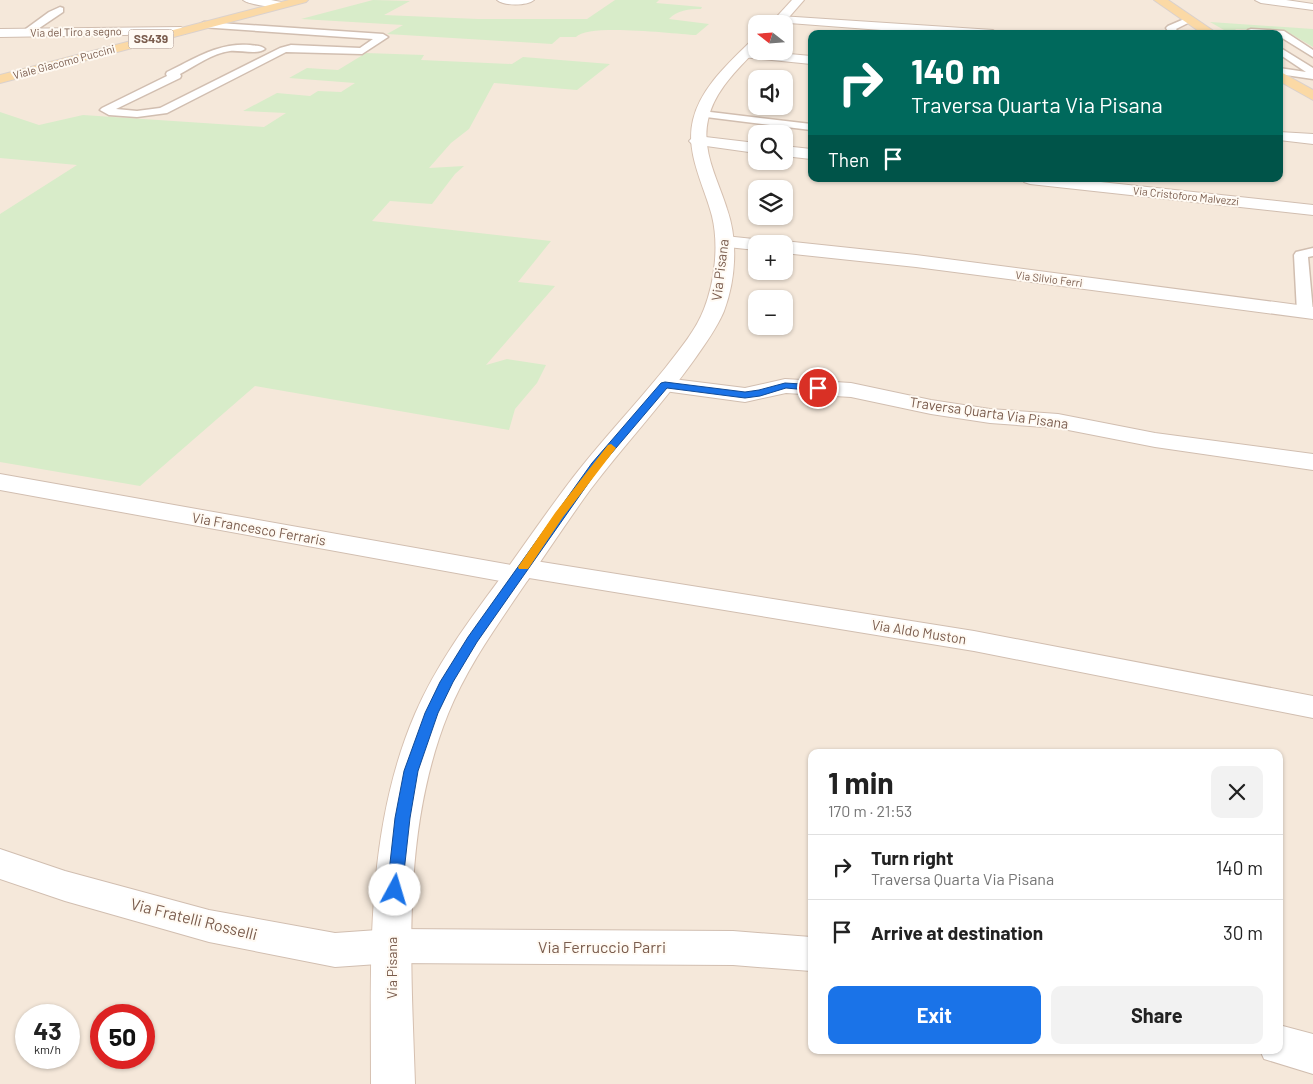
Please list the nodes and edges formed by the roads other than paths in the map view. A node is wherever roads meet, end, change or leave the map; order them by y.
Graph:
1 (249, 0) edge
2 (302, 0) edge
3 (503, 0) edge
4 (528, 0) edge
5 (798, 0) edge
6 (1160, 0) edge
7 (1261, 0) edge
8 (1149, 1) edge
9 (282, 5) junction
10 (1313, 7) edge
11 (60, 10) dead end
12 (1176, 12) junction
13 (784, 15) edge
14 (1189, 20) junction
15 (793, 23) edge
16 (204, 25) junction
17 (921, 30) edge
18 (1172, 30) edge
19 (1205, 30) edge
20 (181, 31) junction
21 (26, 33) junction
22 (0, 34) edge
23 (1283, 35) edge
24 (260, 49) dead end
25 (748, 52) edge
26 (1283, 53) edge
27 (1313, 54) edge
28 (793, 57) edge
29 (808, 59) edge
30 (1283, 73) edge
31 (1313, 74) edge
32 (1283, 75) edge
33 (0, 79) edge
34 (1283, 84) edge
35 (1303, 87) edge
36 (1313, 96) edge
37 (702, 114) junction
38 (808, 126) edge
39 (1283, 136) edge
40 (1313, 139) edge
41 (698, 141) junction
42 (748, 147) edge
43 (793, 152) edge
44 (808, 154) edge
45 (1057, 182) edge
46 (1313, 210) edge
47 (725, 242) junction
48 (748, 243) edge
49 (793, 248) edge
50 (1313, 252) edge
51 (1309, 313) edge
52 (665, 385) junction
53 (1313, 462) edge
54 (0, 482) edge
55 (520, 572) junction
56 (1313, 707) edge
57 (0, 864) edge
58 (392, 946) junction
59 (808, 954) edge
60 (1283, 1046) edge
61 (1313, 1054) edge
62 (393, 1084) edge

1 - 9 street
2 - 9 main road, Viale Giacomo Puccini / SS439
3 - 4 street
5 - 13 street
6 - 12 main road
7 - 10 street
8 - 12 main road
9 - 16 main road, Viale Giacomo Puccini / SS439
11 - 21 lane
12 - 14 main road
14 - 18 lane
14 - 19 main road
15 - 17 street
16 - 20 main road, Viale Giacomo Puccini / SS439
16 - 24 lane
20 - 21 street, Via del Tiro a segno
20 - 33 main road, Viale Giacomo Puccini / SS439
21 - 22 street, Via del Tiro a segno
23 - 27 lane
25 - 37 street, Via Pisana
26 - 31 lane
28 - 29 street
30 - 31 lane
32 - 35 main road
34 - 35 lane
35 - 36 main road
37 - 38 lane
37 - 41 street, Via Pisana
39 - 40 street
41 - 42 street
41 - 47 street, Via Pisana
43 - 44 street
45 - 46 street, Via Cristoforo Malvezzi
47 - 48 street
47 - 52 street, Via Pisana
49 - 51 street, Via Silvio Ferri
50 - 51 lane
52 - 53 street, Traversa Quarta Via Pisana
52 - 55 street, Via Pisana
54 - 55 street, Via Francesco Ferraris
55 - 56 street, Via Aldo Muston
55 - 58 street, Via Pisana
57 - 58 street, Via Fratelli Rosselli
58 - 59 street, Via Ferruccio Parri
58 - 62 street, Via Pisana
60 - 61 street

